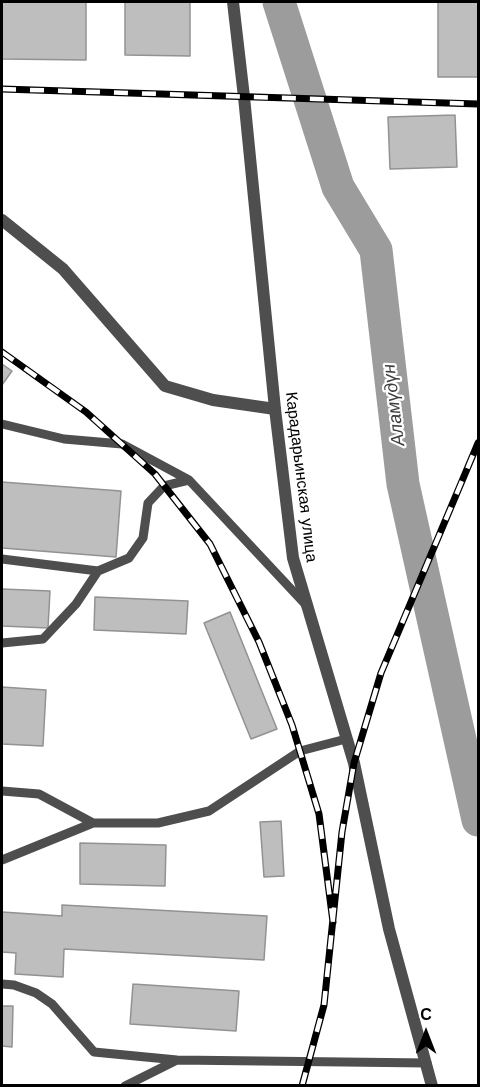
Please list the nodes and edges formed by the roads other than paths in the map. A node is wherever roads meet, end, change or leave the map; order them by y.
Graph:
1 (232, 2) edge
2 (2, 220) edge
3 (275, 409) junction
4 (2, 424) edge
5 (189, 480) junction
6 (2, 560) edge
7 (98, 571) junction
8 (307, 606) junction
9 (2, 643) edge
10 (346, 738) junction
11 (2, 791) edge
12 (93, 823) junction
13 (2, 860) edge
14 (2, 984) edge
15 (177, 1060) junction
16 (427, 1063) junction
17 (125, 1086) edge
18 (432, 1086) edge

1 - 3 street, Карадарьинская улица
2 - 3 street
3 - 8 street, Карадарьинская улица
4 - 5 lane
5 - 7 lane
5 - 8 lane
6 - 7 lane
7 - 9 lane
8 - 10 street, Карадарьинская улица
10 - 12 lane
10 - 16 street, Карадарьинская улица
11 - 12 lane
12 - 13 lane
14 - 15 lane
15 - 16 lane
15 - 17 lane
16 - 18 street, Карадарьинская улица

